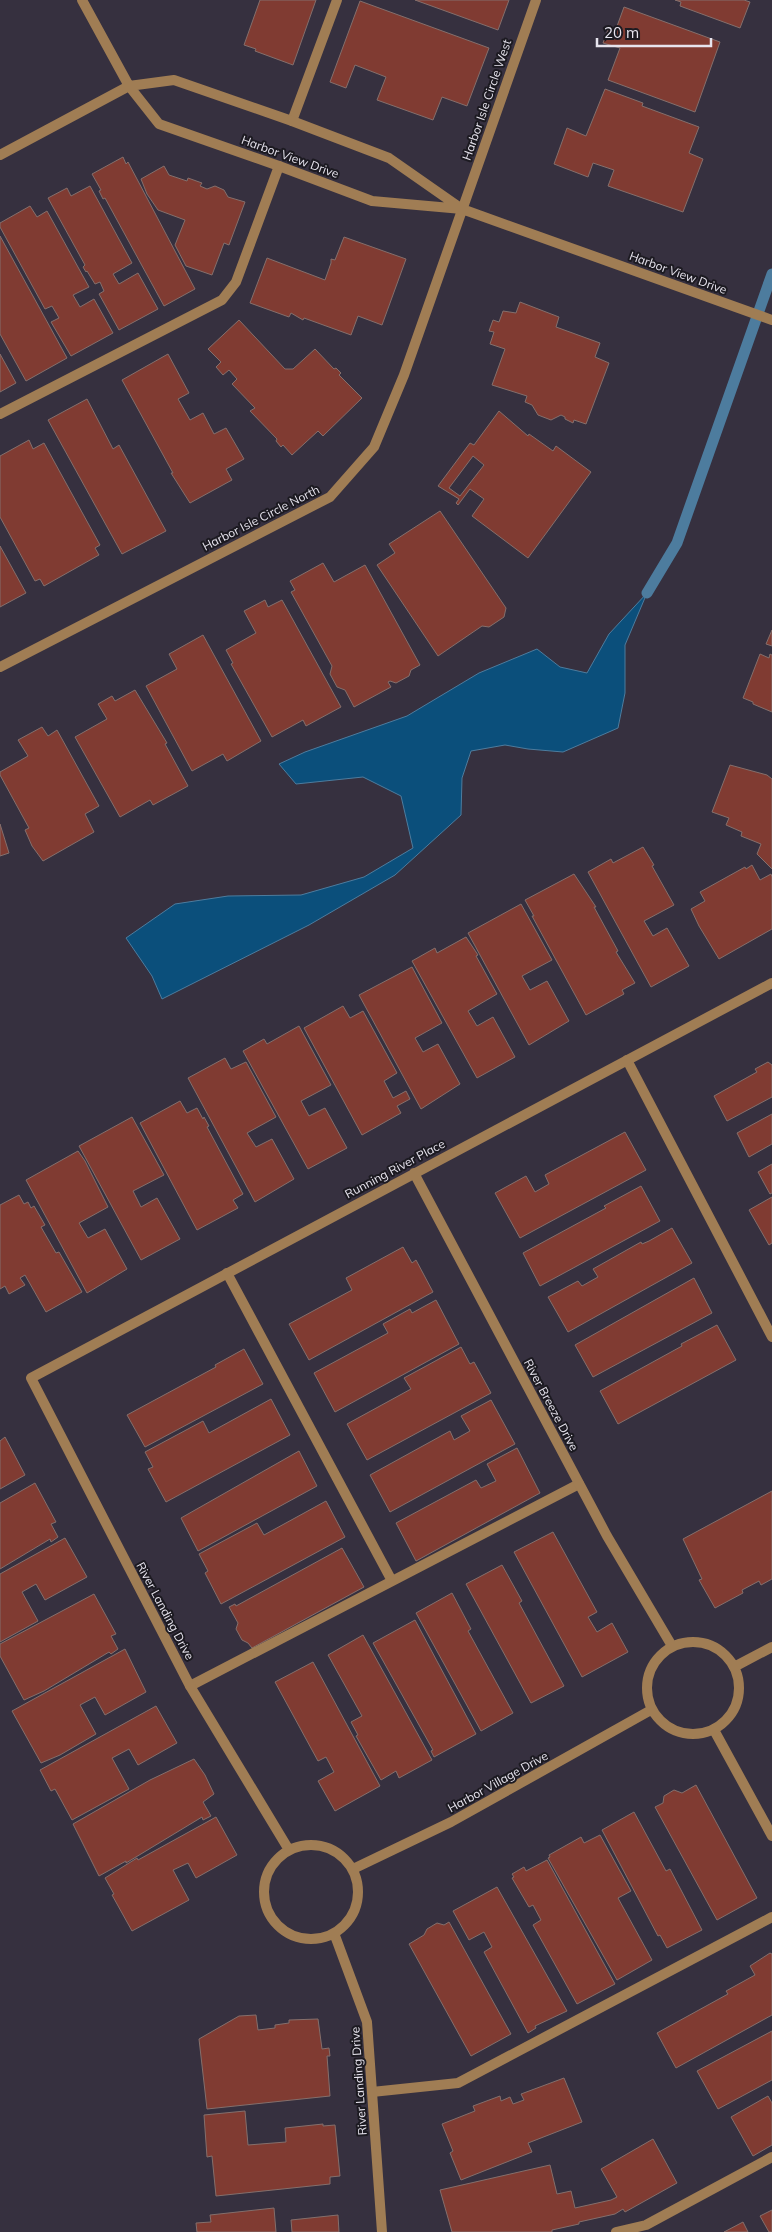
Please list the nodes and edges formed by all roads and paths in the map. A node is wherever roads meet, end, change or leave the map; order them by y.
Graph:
1 (82, 0) edge
2 (337, 0) edge
3 (536, 0) edge
4 (128, 86) junction
5 (292, 121) junction
6 (0, 155) edge
7 (279, 166) junction
8 (462, 209) junction
9 (772, 320) edge
10 (0, 414) edge
11 (0, 667) edge
12 (772, 983) edge
13 (627, 1060) junction
14 (414, 1172) junction
15 (227, 1273) junction
16 (772, 1337) edge
17 (31, 1378) joint
18 (579, 1484) junction
19 (392, 1581) junction
20 (672, 1646) junction
21 (772, 1647) edge
22 (734, 1667) junction
23 (190, 1686) junction
24 (651, 1710) junction
25 (714, 1730) junction
26 (772, 1836) edge
27 (289, 1850) junction
28 (353, 1869) junction
29 (772, 1917) edge
30 (334, 1934) junction
31 (372, 2092) junction
32 (772, 2157) edge
33 (382, 2232) edge
34 (616, 2232) edge

1 - 4 street, Harbor View Drive
2 - 5 street
3 - 8 street, Harbor Isle Circle West
4 - 5 street, Harbor View Drive
4 - 6 street
4 - 7 street, Harbor View Drive
5 - 8 street, Harbor View Drive
7 - 8 street, Harbor View Drive
7 - 10 street
8 - 9 street, Harbor View Drive
8 - 11 street, Harbor Isle Circle North
12 - 13 street, Running River Place
13 - 14 street, Running River Place
13 - 16 street
14 - 15 street, Running River Place
14 - 18 street, River Breeze Drive
15 - 17 street, Running River Place
15 - 19 street
17 - 23 street, River Landing Drive
18 - 19 street
18 - 20 street, River Breeze Drive
19 - 23 street
20 - 22 street
20 - 24 street
21 - 22 street
22 - 25 street
23 - 27 street, River Landing Drive
24 - 25 street
24 - 28 street, Harbor Village Drive
25 - 26 street
27 - 28 street
27 - 30 street
28 - 30 street
29 - 31 street
30 - 31 street, River Landing Drive
31 - 33 street, River Landing Drive
32 - 34 street

